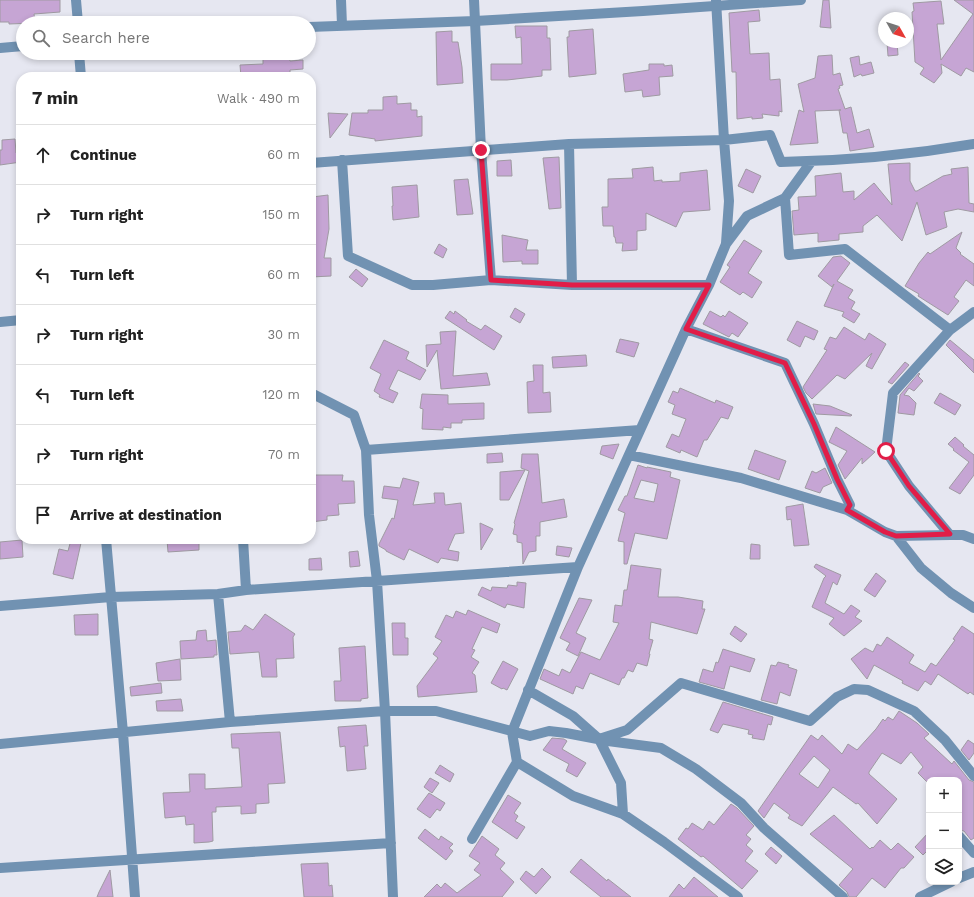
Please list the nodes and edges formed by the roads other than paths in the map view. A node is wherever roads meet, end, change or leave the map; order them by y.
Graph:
1 (76, 0) edge
2 (341, 0) edge
3 (474, 0) edge
4 (801, 0) edge
5 (716, 3) edge
6 (77, 16) edge
7 (475, 21) junction
8 (342, 25) junction
9 (316, 27) edge
10 (16, 47) edge
11 (0, 48) edge
12 (80, 60) edge
13 (81, 72) edge
14 (724, 140) junction
15 (569, 144) junction
16 (974, 144) edge
17 (481, 150) junction
18 (342, 160) junction
19 (811, 162) junction
20 (316, 163) edge
21 (785, 198) junction
22 (726, 244) junction
23 (491, 280) junction
24 (572, 285) junction
25 (709, 285) junction
26 (974, 312) edge
27 (16, 320) edge
28 (0, 322) edge
29 (686, 329) junction
30 (950, 330) junction
31 (316, 395) edge
32 (640, 430) junction
33 (366, 450) junction
34 (629, 455) junction
35 (847, 510) junction
36 (950, 534) junction
37 (896, 536) junction
38 (974, 540) edge
39 (106, 544) edge
40 (243, 544) edge
41 (578, 567) junction
42 (377, 581) junction
43 (246, 590) junction
44 (218, 594) junction
45 (111, 597) junction
46 (0, 606) edge
47 (974, 608) edge
48 (528, 690) junction
49 (385, 711) junction
50 (230, 722) junction
51 (512, 732) junction
52 (123, 733) junction
53 (599, 739) junction
54 (0, 744) edge
55 (518, 762) junction
56 (974, 776) edge
57 (623, 814) junction
58 (472, 839) dead end
59 (962, 839) edge
60 (392, 843) junction
61 (974, 852) edge
62 (133, 859) junction
63 (0, 868) edge
64 (974, 872) edge
65 (962, 877) edge
66 (946, 885) edge
67 (135, 897) edge
68 (393, 897) edge
69 (738, 897) edge
70 (844, 897) edge
71 (920, 897) edge

1 - 6 street
2 - 8 street
3 - 7 street
4 - 5 street
5 - 7 street
5 - 14 street
7 - 8 street
7 - 17 street
8 - 9 street
10 - 11 street
12 - 13 street
14 - 15 street
14 - 19 street
14 - 22 street
15 - 17 street
15 - 24 street
16 - 19 street
17 - 18 street
17 - 23 street
18 - 20 street
18 - 23 street
19 - 21 street
21 - 22 street
21 - 30 street
22 - 25 street
23 - 24 street
24 - 25 street
25 - 29 street
26 - 30 street
27 - 28 street
29 - 32 street
29 - 35 street
30 - 36 street
31 - 33 street
32 - 33 street
32 - 34 street
33 - 42 street
34 - 35 street
34 - 41 street
35 - 37 street
36 - 37 street
36 - 38 street
37 - 47 street
39 - 45 street
40 - 43 street
41 - 42 street
41 - 48 street
42 - 43 street
42 - 49 street
43 - 44 street
44 - 45 street
44 - 50 street
45 - 46 street
45 - 52 street
48 - 51 street
48 - 53 street
49 - 50 street
49 - 51 street
49 - 60 street
50 - 52 street
51 - 53 street
51 - 55 street
52 - 54 street
52 - 62 street
53 - 56 street
53 - 57 street
53 - 70 street
55 - 57 street
55 - 58 street
57 - 69 street
59 - 61 street
60 - 62 street
60 - 68 street
62 - 63 street
62 - 67 street
64 - 65 street
66 - 71 street

